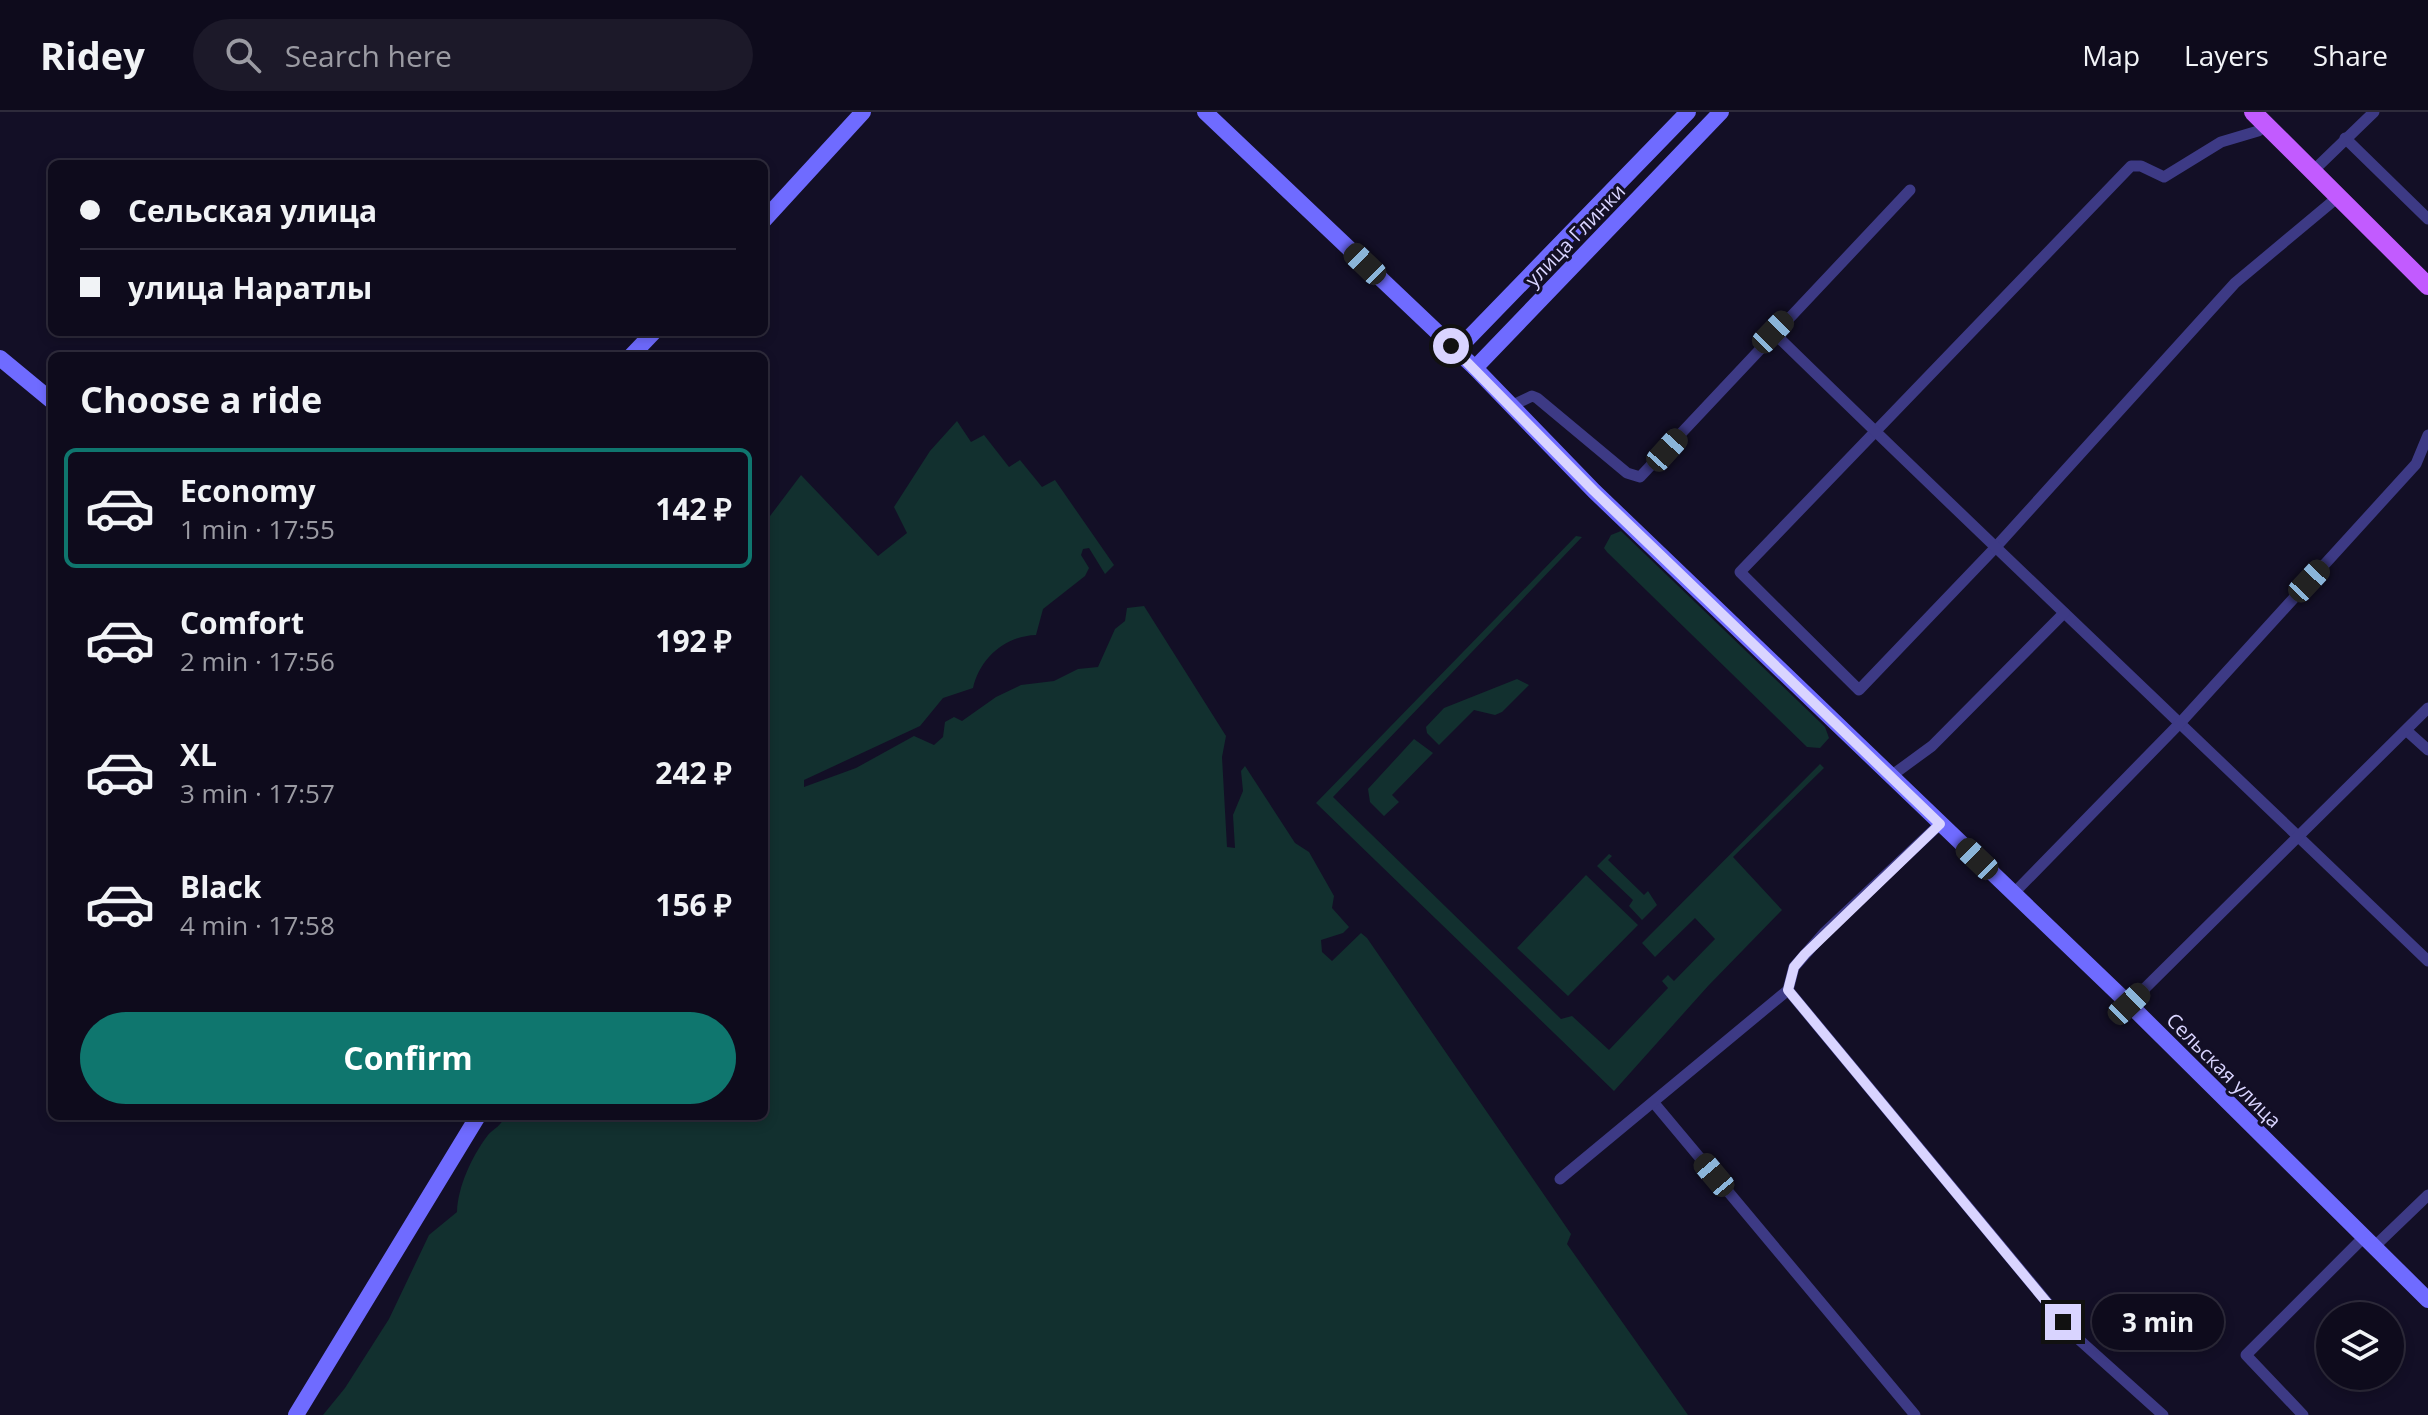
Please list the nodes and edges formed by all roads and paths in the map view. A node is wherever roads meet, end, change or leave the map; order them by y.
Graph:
1 (863, 112) edge
2 (1205, 112) edge
3 (1688, 112) edge
4 (1721, 112) edge
5 (2374, 112) edge
6 (2259, 118) edge
7 (2345, 138) junction
8 (2313, 171) junction
9 (1910, 190) dead end
10 (2338, 197) junction
11 (768, 216) edge
12 (2428, 219) edge
13 (2428, 286) edge
14 (1773, 332) junction
15 (650, 336) edge
16 (1456, 351) junction
17 (635, 352) edge
18 (0, 358) edge
19 (1475, 368) junction
20 (48, 398) edge
21 (1511, 406) junction
22 (1873, 430) junction
23 (2428, 435) edge
24 (1994, 549) junction
25 (2064, 613) junction
26 (2428, 708) edge
27 (2181, 722) junction
28 (2407, 731) junction
29 (2428, 750) edge
30 (1891, 776) junction
31 (1940, 824) junction
32 (2300, 838) junction
33 (2013, 894) junction
34 (2428, 961) edge
35 (1788, 990) junction
36 (2129, 1004) junction
37 (1654, 1103) junction
38 (476, 1120) edge
39 (1560, 1179) dead end
40 (2428, 1195) edge
41 (2370, 1241) junction
42 (2428, 1300) edge
43 (296, 1415) edge
44 (1915, 1415) edge
45 (2163, 1415) edge
46 (2303, 1415) edge

1 - 11 main road
2 - 16 main road
3 - 16 main road, улица Глинки
4 - 19 main road, улица Глинки
5 - 7 street
6 - 8 main road
6 - 22 street
7 - 8 street
7 - 12 street
8 - 10 main road
9 - 14 street
10 - 13 main road
10 - 24 street
14 - 21 street
14 - 22 street
15 - 17 main road
16 - 19 main road
18 - 20 main road
19 - 21 main road, Сельская улица
21 - 30 main road, Сельская улица
22 - 24 street
22 - 24 street
23 - 27 street
24 - 25 street
25 - 27 street
25 - 30 street
26 - 28 street
27 - 32 street
27 - 33 street
28 - 29 street
28 - 32 street
30 - 31 main road, Сельская улица
31 - 33 main road, Сельская улица
31 - 35 street
32 - 34 street
32 - 36 street
33 - 36 main road, Сельская улица
35 - 37 street
35 - 45 street
36 - 41 main road, Сельская улица
37 - 39 street
37 - 44 street
38 - 43 main road
40 - 41 street
41 - 42 main road, Сельская улица
41 - 46 street

